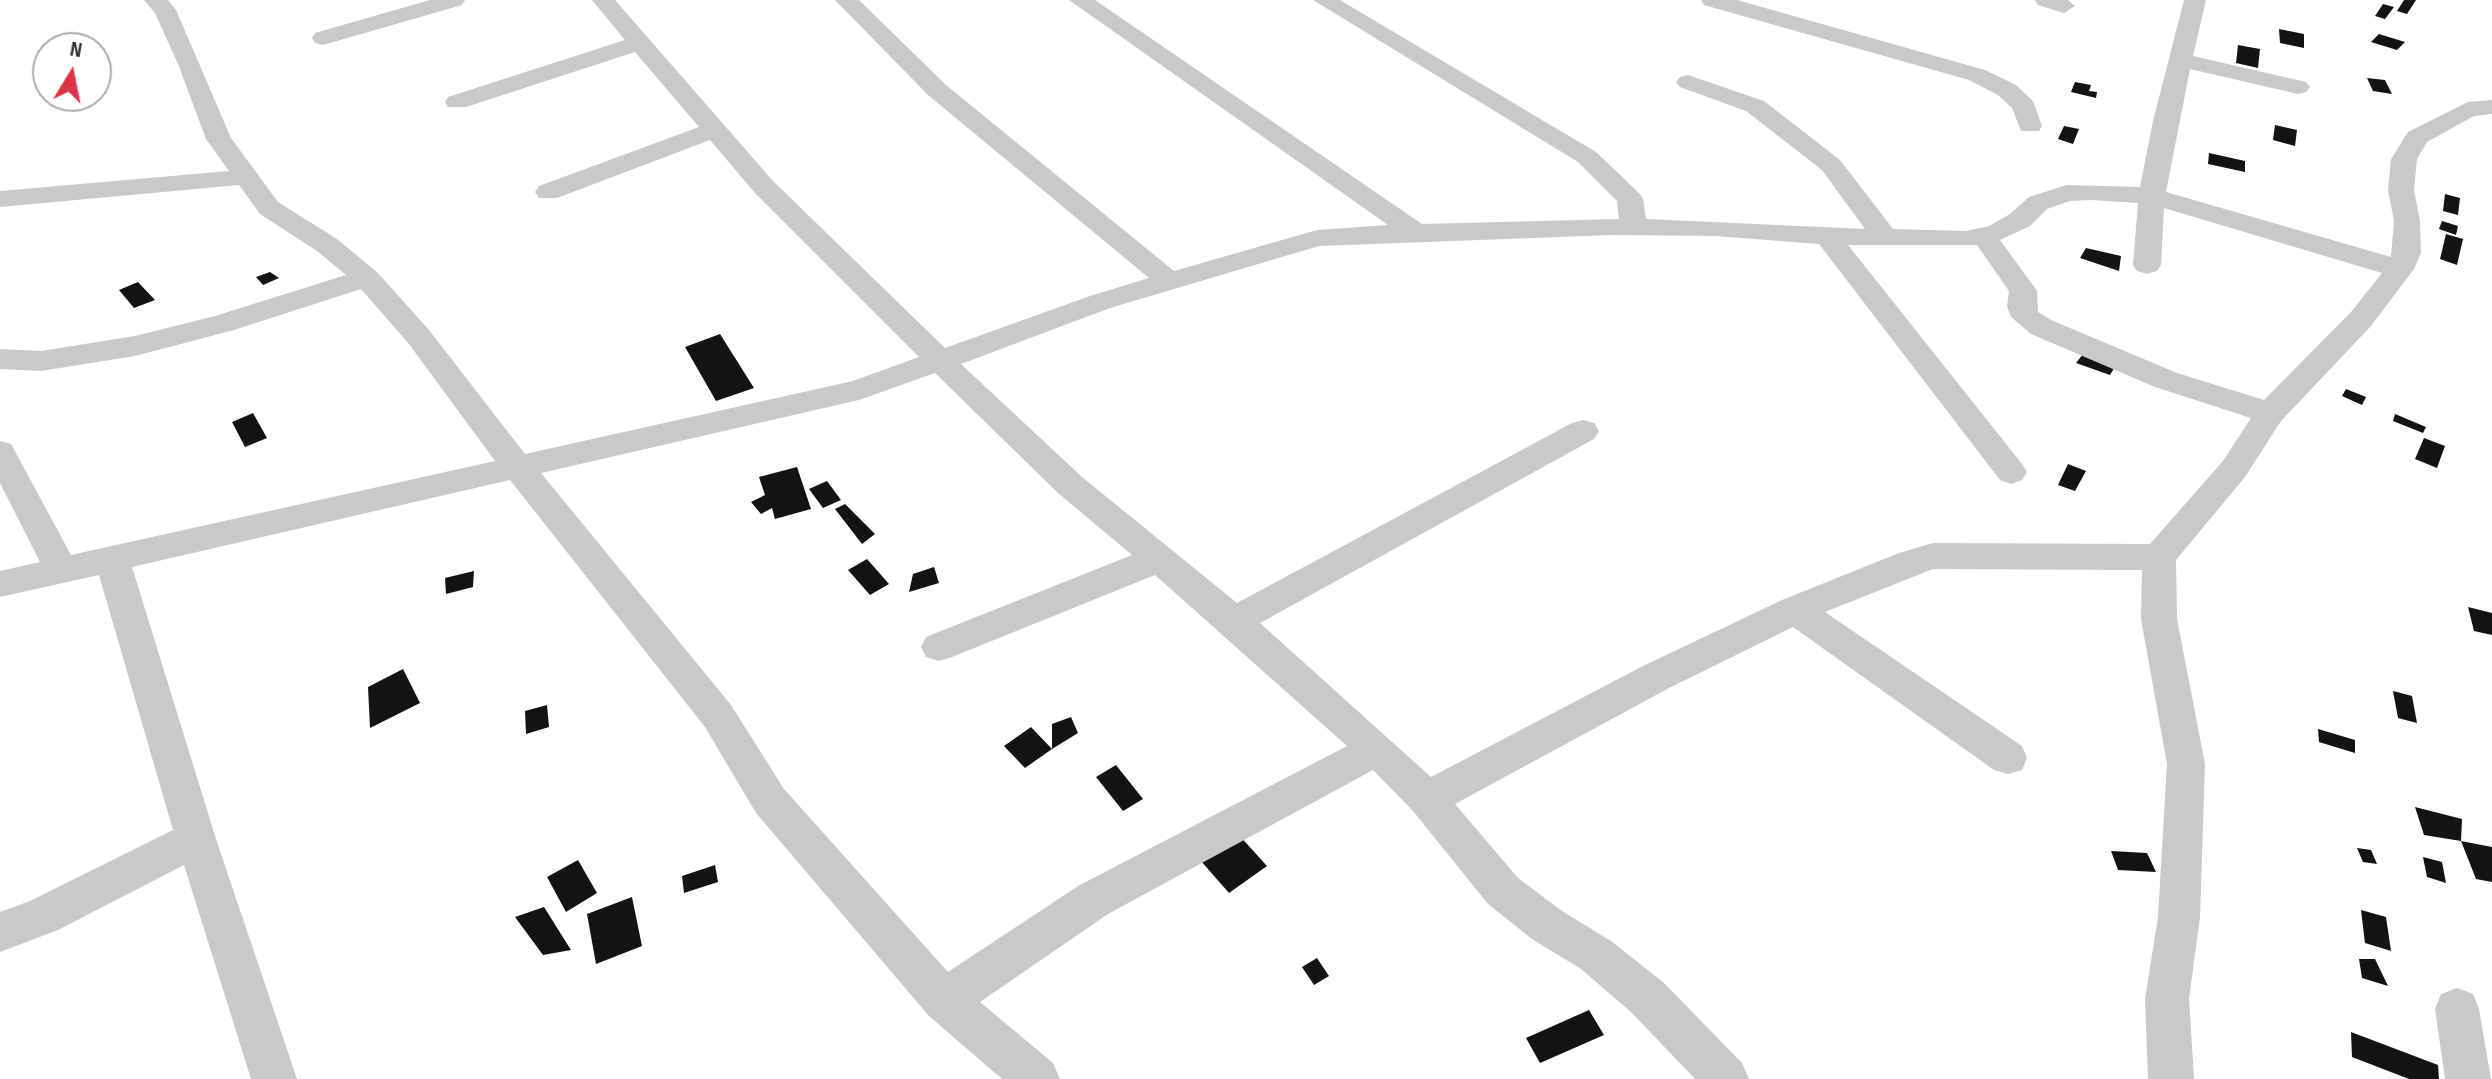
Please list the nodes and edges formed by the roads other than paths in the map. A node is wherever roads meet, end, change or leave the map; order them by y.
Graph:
1 (155, 0) edge
2 (454, 0) edge
3 (603, 0) edge
4 (846, 0) edge
5 (1080, 0) edge
6 (1324, 0) edge
7 (1712, 0) edge
8 (2195, 0) edge
9 (323, 38) dead end
10 (638, 43) junction
11 (2180, 60) junction
12 (1688, 82) dead end
13 (2298, 87) dead end
14 (457, 102) dead end
15 (2492, 107) edge
16 (2030, 126) dead end
17 (714, 130) junction
18 (245, 177) junction
19 (548, 192) dead end
20 (2152, 196) junction
21 (0, 199) edge
22 (1633, 227) junction
23 (1416, 232) junction
24 (1827, 236) junction
25 (1984, 236) junction
26 (1886, 238) junction
27 (2147, 265) dead end
28 (2400, 269) junction
29 (367, 278) junction
30 (1169, 281) junction
31 (0, 359) edge
32 (939, 361) junction
33 (2270, 413) junction
34 (1583, 431) dead end
35 (0, 452) edge
36 (516, 465) junction
37 (2011, 472) dead end
38 (2159, 557) junction
39 (112, 559) junction
40 (1158, 559) junction
41 (62, 570) junction
42 (0, 584) edge
43 (1795, 610) junction
44 (1234, 621) junction
45 (939, 647) dead end
46 (1377, 749) junction
47 (2008, 758) dead end
48 (1427, 799) junction
49 (196, 839) junction
50 (0, 932) edge
51 (945, 1001) junction
52 (2457, 1009) dead end
53 (274, 1079) edge
54 (1037, 1079) edge
55 (1726, 1079) edge
56 (2171, 1079) edge
57 (2468, 1079) edge

1 - 18 street
2 - 9 street
3 - 10 street
4 - 30 street
5 - 23 street
6 - 22 street
7 - 16 street
8 - 11 street
10 - 14 street
10 - 17 street
11 - 13 street
11 - 20 street
12 - 26 street
15 - 28 street
17 - 19 street
17 - 32 street
18 - 21 street
18 - 29 street
20 - 25 street
20 - 27 street
20 - 28 street
22 - 23 street
22 - 24 street
23 - 30 street
24 - 26 street
24 - 37 street
25 - 26 street
25 - 33 street
28 - 33 street
29 - 31 street
29 - 36 street
30 - 32 street
32 - 36 street
32 - 40 street
33 - 38 street
34 - 44 street
35 - 41 street
36 - 39 street
36 - 51 street
38 - 43 street
38 - 56 street
39 - 41 street
39 - 49 street
40 - 44 street
40 - 45 street
41 - 42 street
43 - 47 street
43 - 48 street
44 - 46 street
46 - 48 street
46 - 51 street
48 - 55 street
49 - 50 street
49 - 53 street
51 - 54 street
52 - 57 street

